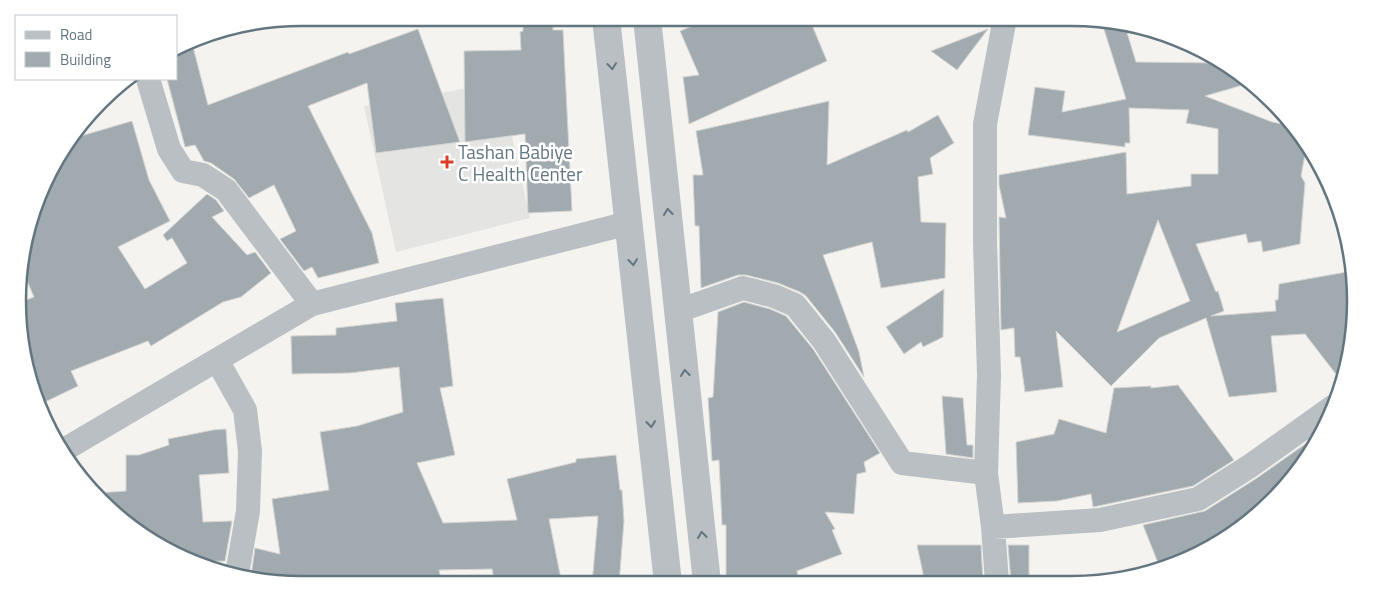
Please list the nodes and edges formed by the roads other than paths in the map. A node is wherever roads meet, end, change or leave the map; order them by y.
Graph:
1 (607, 26) edge
2 (648, 26) edge
3 (1003, 26) edge
4 (148, 80) edge
5 (629, 223) junction
6 (312, 304) junction
7 (678, 311) junction
8 (217, 360) junction
9 (1322, 415) edge
10 (69, 447) edge
11 (986, 473) junction
12 (993, 527) junction
13 (238, 568) edge
14 (667, 576) edge
15 (706, 576) edge
16 (997, 576) edge

1 -> 5 street
7 -> 2 street
3 - 11 street
4 - 6 street
5 - 6 street
5 -> 14 street
6 - 8 street
7 - 11 street
15 -> 7 street
8 - 10 street
8 - 13 street
9 - 12 street
11 - 12 street
12 - 16 street

